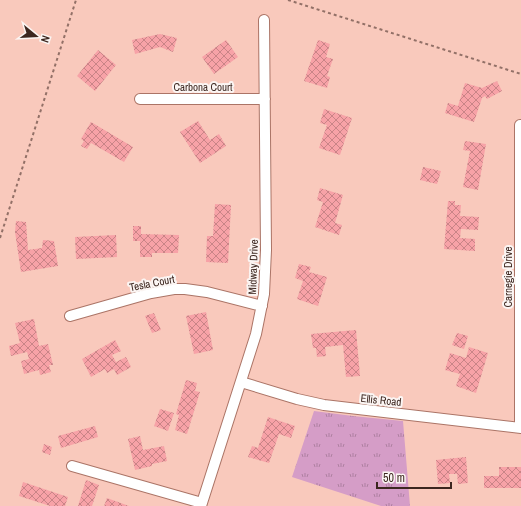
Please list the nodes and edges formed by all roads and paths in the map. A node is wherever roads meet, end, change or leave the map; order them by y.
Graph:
1 (76, 0) edge
2 (288, 0) edge
3 (264, 20) dead end
4 (521, 74) edge
5 (140, 99) dead end
6 (265, 99) junction
7 (520, 126) edge
8 (520, 206) edge
9 (0, 238) edge
10 (262, 306) junction
11 (70, 316) dead end
12 (241, 382) junction
13 (520, 428) edge
14 (72, 466) dead end
15 (202, 504) edge

1 - 9 path
2 - 4 path
3 - 6 street, Midway Drive
5 - 6 street, Carbona Court
6 - 10 street, Midway Drive
7 - 8 street, Carnegie Drive
8 - 13 street, Carnegie Drive
10 - 11 street, Tesla Court
10 - 12 street, Midway Drive
12 - 13 street, Ellis Road
12 - 15 street, Midway Drive
14 - 15 street

